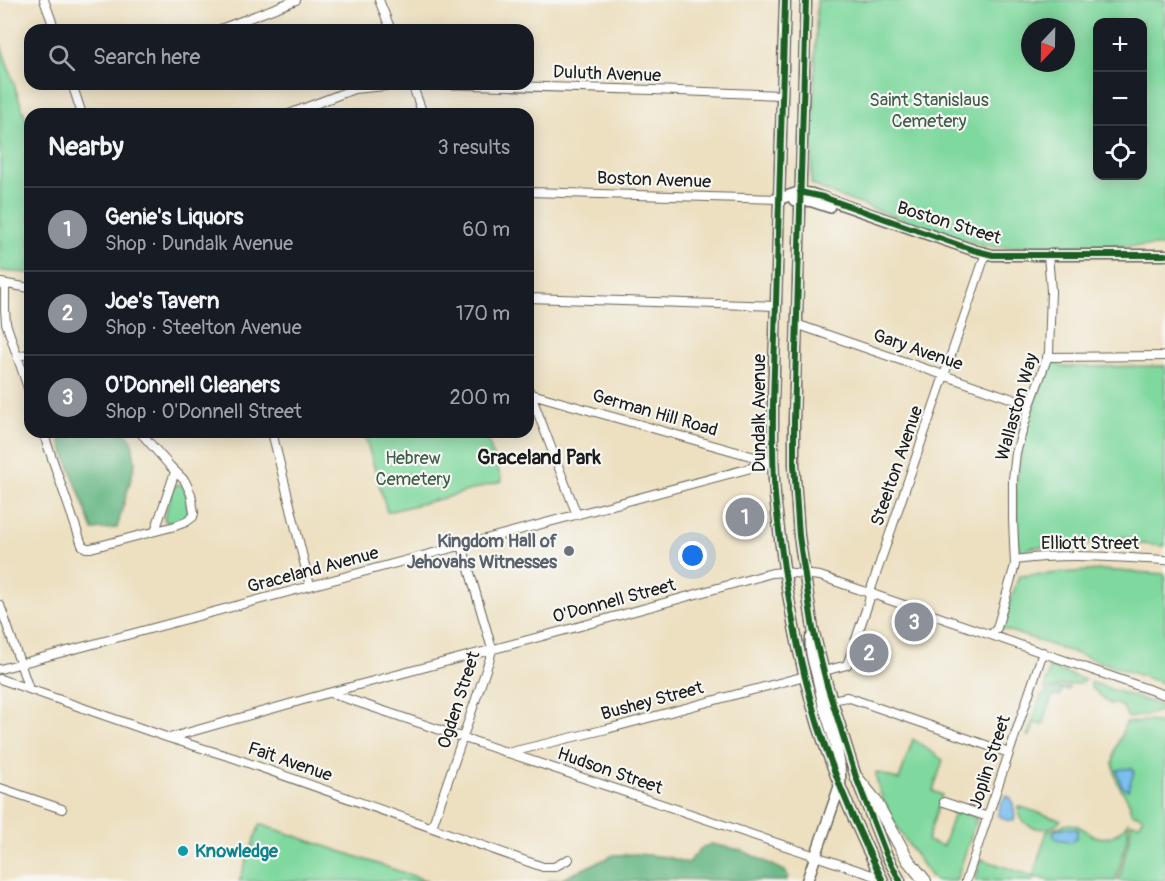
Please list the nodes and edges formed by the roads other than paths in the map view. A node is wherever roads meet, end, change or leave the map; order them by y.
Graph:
1 (44, 0) edge
2 (296, 0) edge
3 (379, 0) edge
4 (785, 0) edge
5 (806, 0) edge
6 (53, 24) edge
7 (234, 24) edge
8 (389, 24) edge
9 (534, 87) edge
10 (75, 90) edge
11 (351, 90) edge
12 (414, 90) edge
13 (782, 95) junction
14 (79, 108) edge
15 (305, 108) edge
16 (421, 108) edge
17 (534, 192) edge
18 (800, 196) junction
19 (779, 199) junction
20 (1165, 255) edge
21 (985, 256) junction
22 (1048, 258) junction
23 (1135, 258) junction
24 (1165, 260) edge
25 (3, 283) edge
26 (24, 285) edge
27 (534, 298) edge
28 (775, 306) junction
29 (796, 324) junction
30 (24, 355) edge
31 (1165, 356) edge
32 (17, 357) junction
33 (1047, 357) junction
34 (944, 375) junction
35 (24, 377) edge
36 (534, 392) edge
37 (534, 404) edge
38 (1030, 405) junction
39 (46, 438) edge
40 (145, 438) edge
41 (273, 438) edge
42 (745, 454) junction
43 (773, 462) junction
44 (749, 469) junction
45 (175, 472) junction
46 (577, 515) junction
47 (155, 531) junction
48 (462, 545) junction
49 (1015, 560) junction
50 (1165, 560) edge
51 (784, 572) junction
52 (805, 574) junction
53 (310, 586) junction
54 (870, 592) junction
55 (0, 604) edge
56 (813, 629) junction
57 (991, 634) junction
58 (492, 649) junction
59 (1043, 652) junction
60 (20, 664) junction
61 (0, 669) edge
62 (824, 671) junction
63 (805, 676) junction
64 (0, 679) edge
65 (29, 689) junction
66 (328, 693) junction
67 (1165, 694) edge
68 (832, 700) junction
69 (169, 738) junction
70 (463, 738) junction
71 (507, 753) junction
72 (1009, 753) junction
73 (856, 777) junction
74 (840, 785) junction
75 (0, 788) edge
76 (944, 802) dead end
77 (62, 809) dead end
78 (988, 817) junction
79 (432, 827) junction
80 (815, 856) junction
81 (569, 859) dead end
82 (882, 880) edge
83 (807, 881) edge
84 (900, 881) edge
85 (925, 881) edge
86 (966, 881) edge

1 - 6 street
2 - 7 street
3 - 8 street
4 - 13 main road, Dundalk Avenue
5 - 18 main road, Dundalk Avenue
9 - 13 street, Duluth Avenue
10 - 14 street
11 - 15 street
12 - 16 street
13 - 19 main road, Dundalk Avenue
17 - 19 street, Boston Avenue
18 - 19 main road
18 - 21 main road, Boston Street
18 - 29 main road, Dundalk Avenue
19 - 28 main road, Dundalk Avenue
20 - 23 main road, Boston Street
21 - 22 main road, Boston Street
21 - 34 street, Steelton Avenue
22 - 23 main road, Boston Street
22 - 33 street, Wallaston Way
23 - 24 main road, Boston Street
25 - 26 street
25 - 32 street
27 - 28 street
28 - 43 main road, Dundalk Avenue
29 - 34 street, Gary Avenue
29 - 52 main road, Dundalk Avenue
30 - 32 street
31 - 33 street
32 - 35 street
33 - 38 street, Wallaston Way
34 - 38 street, Gary Avenue
34 - 54 street, Steelton Avenue
36 - 42 street, German Hill Road
37 - 46 street
38 - 49 street, Wallaston Way
39 - 47 street
40 - 45 street
41 - 53 street
42 - 43 street, German Hill Road
42 - 44 street
43 - 44 street, Graceland Avenue
43 - 51 main road, Dundalk Avenue
44 - 46 street, Graceland Avenue
45 - 47 street
45 - 47 street
46 - 48 street, Graceland Avenue
48 - 53 street, Graceland Avenue
48 - 58 street, Ogden Street
49 - 50 street, Elliott Street
49 - 57 street, Wallaston Way
51 - 52 street, O'Donnell Street
51 - 58 street, O'Donnell Street
51 - 63 main road, Dundalk Avenue
52 - 54 street, O'Donnell Street
52 - 56 main road, Dundalk Avenue
53 - 60 street, Graceland Avenue
54 - 57 street, O'Donnell Street
54 - 62 street, Steelton Avenue
55 - 60 street
56 - 62 main road, Dundalk Avenue
56 - 74 main road
57 - 59 street, O'Donnell Street
58 - 66 street, O'Donnell Street
58 - 70 street, Ogden Street
59 - 67 street, O'Donnell Street
59 - 72 street, Joplin Street
60 - 61 street, Graceland Avenue
60 - 65 street
62 - 68 main road, Dundalk Avenue
63 - 71 street, Bushey Street
63 - 74 main road, Dundalk Avenue
64 - 65 street, Fait Avenue
65 - 69 street, Fait Avenue
66 - 69 street, O'Donnell Street
66 - 70 street, Hudson Street
68 - 72 street
68 - 73 main road, Dundalk Avenue
69 - 79 street, Fait Avenue
70 - 71 street, Hudson Street
70 - 79 street, Ogden Street
71 - 80 street, Hudson Street
72 - 78 street, Joplin Street
73 - 84 main road, Dundalk Avenue
73 - 85 highway
74 - 80 main road
74 - 82 main road, Dundalk Avenue
75 - 77 street
76 - 78 street
78 - 86 street, Joplin Street
79 - 81 street, Fait Avenue
80 - 82 street, Hudson Street
80 - 83 main road

